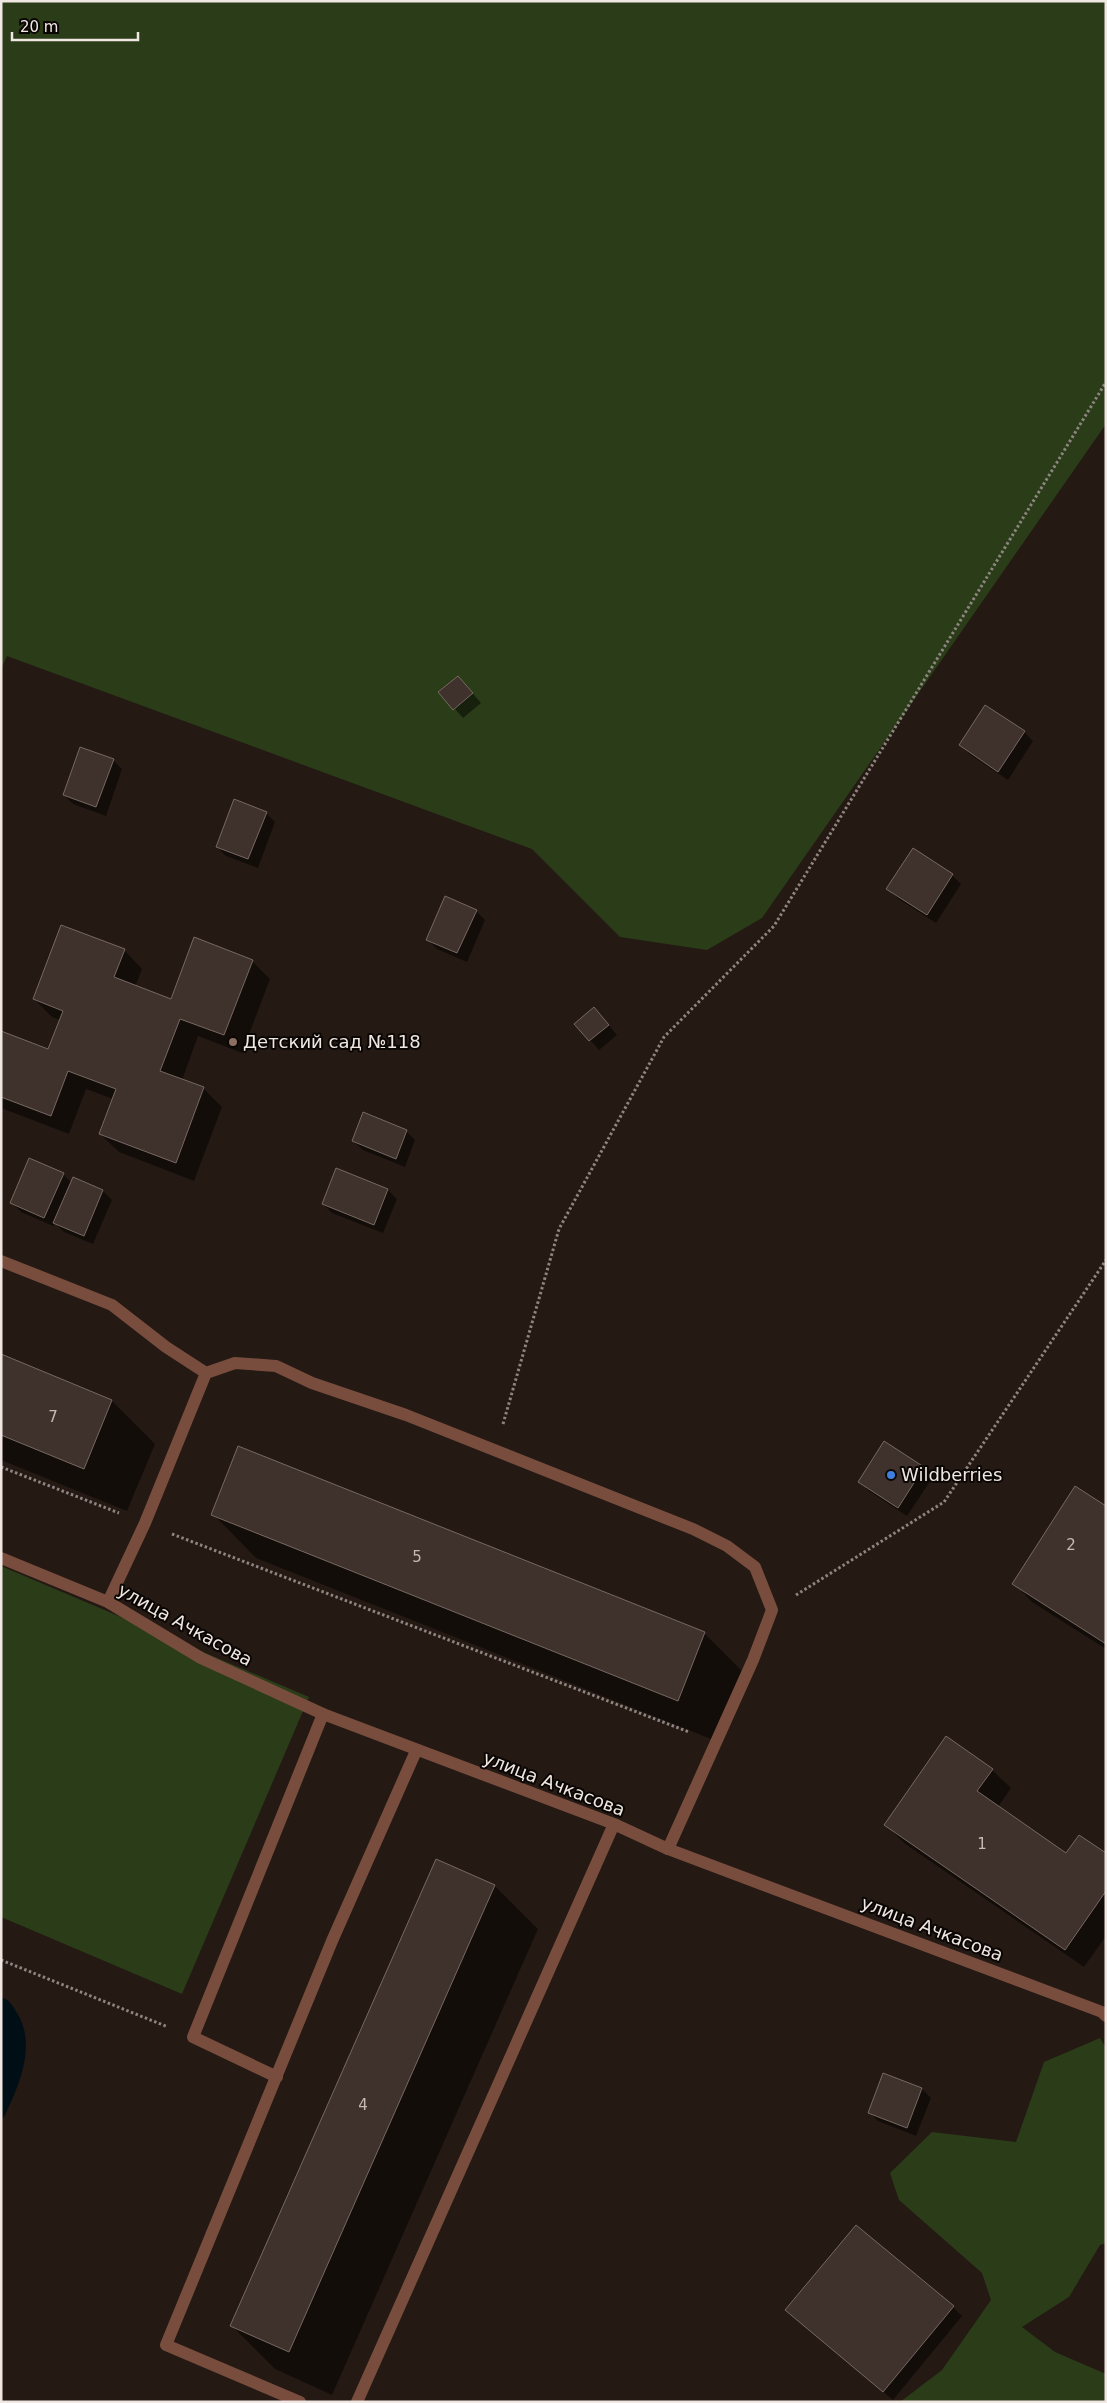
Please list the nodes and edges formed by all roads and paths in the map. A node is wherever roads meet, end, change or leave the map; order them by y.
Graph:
1 (1106, 382) edge
2 (1106, 1260) edge
3 (1, 1261) edge
4 (206, 1373) junction
5 (495, 1451) junction
6 (1, 1467) edge
7 (145, 1523) junction
8 (1, 1558) edge
9 (108, 1602) junction
10 (772, 1610) junction
11 (323, 1714) junction
12 (716, 1743) junction
13 (416, 1751) junction
14 (614, 1824) junction
15 (668, 1849) junction
16 (1, 1960) edge
17 (1104, 2012) edge
18 (193, 2037) junction
19 (277, 2077) junction
20 (300, 2402) edge
21 (358, 2402) edge

1 - 5 path
2 - 10 path
3 - 4 street
4 - 5 street
4 - 7 street
5 - 10 street
6 - 7 path
7 - 9 street
7 - 12 path
8 - 9 street, улица Ачкасова
9 - 11 street, улица Ачкасова
10 - 12 street
11 - 13 street, улица Ачкасова
11 - 18 street
12 - 15 street
13 - 14 street, улица Ачкасова
13 - 19 street
14 - 15 street, улица Ачкасова
14 - 21 street
15 - 17 street, улица Ачкасова
16 - 18 path
18 - 19 street
19 - 20 street

